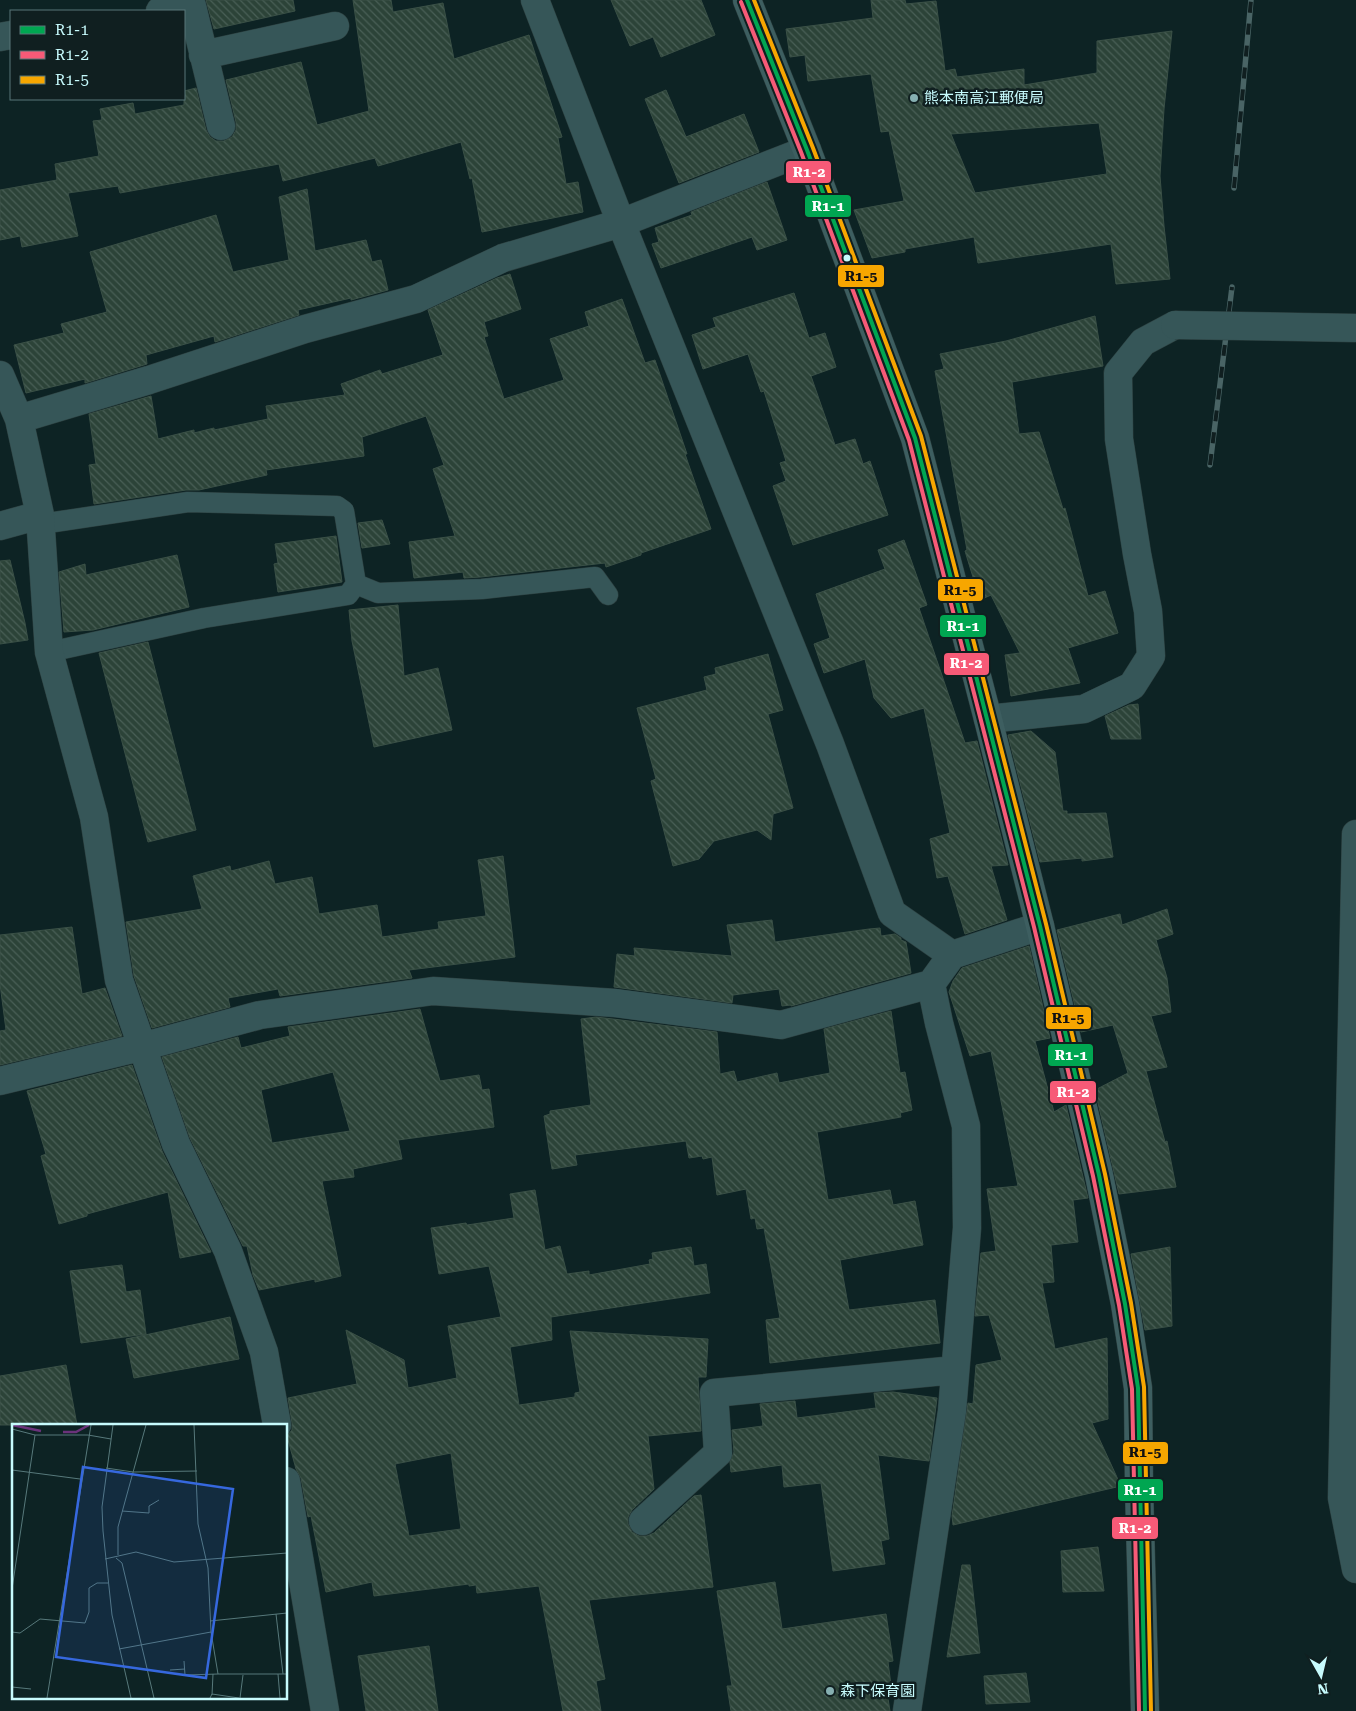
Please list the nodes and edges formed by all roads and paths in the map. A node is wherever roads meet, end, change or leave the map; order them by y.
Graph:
1 (535, 0) edge
2 (747, 0) edge
3 (166, 10) edge
4 (335, 26) dead end
5 (204, 55) junction
6 (221, 126) dead end
7 (807, 150) junction
8 (621, 222) junction
9 (1356, 328) edge
10 (0, 375) edge
11 (19, 419) junction
12 (40, 519) junction
13 (0, 526) edge
14 (356, 584) junction
15 (608, 595) dead end
16 (49, 652) junction
17 (988, 719) junction
18 (1356, 834) edge
19 (1040, 926) junction
20 (952, 955) junction
21 (930, 984) junction
22 (141, 1047) junction
23 (0, 1081) edge
24 (956, 1370) junction
25 (277, 1424) edge
26 (288, 1493) edge
27 (643, 1521) dead end
28 (1356, 1569) edge
29 (325, 1711) edge
30 (906, 1711) edge
31 (1145, 1711) edge

1 - 8 street
2 - 7 street
3 - 5 street
4 - 5 street
5 - 6 street
7 - 8 street
7 - 17 street
8 - 11 street
8 - 20 street
9 - 17 street, bridge
10 - 11 street
11 - 12 street
12 - 13 street
12 - 14 lane
12 - 16 street
14 - 15 lane
14 - 16 lane
16 - 22 street
17 - 19 street
18 - 28 street
19 - 20 street
19 - 31 street
20 - 21 street
21 - 22 street
21 - 24 street
22 - 23 street
22 - 25 street
24 - 27 street
24 - 30 street
26 - 29 street

